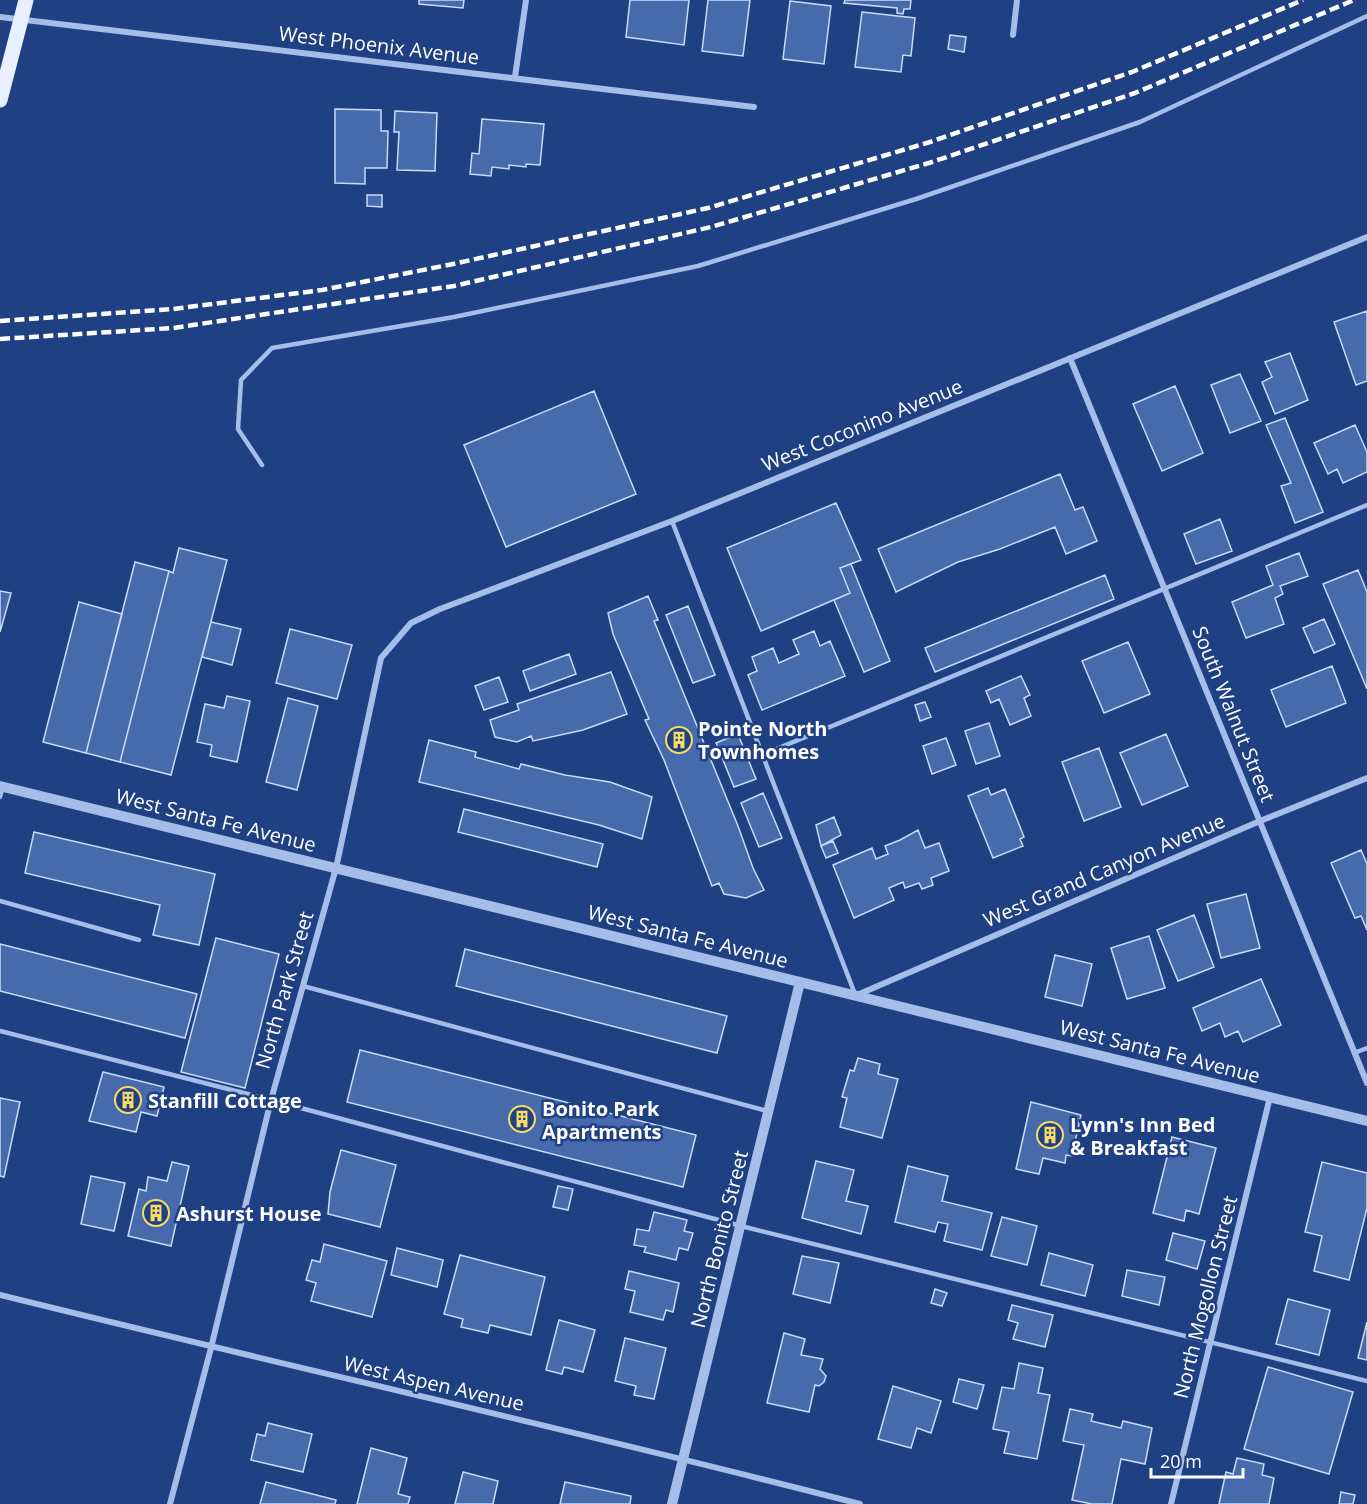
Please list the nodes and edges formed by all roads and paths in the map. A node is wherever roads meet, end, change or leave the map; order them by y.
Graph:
1 (27, 0) edge
2 (526, 0) edge
3 (1017, 0) edge
4 (1367, 16) edge
5 (0, 17) edge
6 (22, 20) junction
7 (1013, 35) dead end
8 (515, 77) junction
9 (0, 100) edge
10 (754, 107) dead end
11 (1367, 237) edge
12 (1070, 358) junction
13 (262, 465) dead end
14 (1367, 505) edge
15 (672, 521) junction
16 (1164, 588) junction
17 (381, 658) joint
18 (762, 755) junction
19 (1367, 778) edge
20 (1, 790) edge
21 (1260, 821) junction
22 (336, 868) junction
23 (0, 902) edge
24 (139, 940) dead end
25 (800, 982) junction
26 (303, 986) junction
27 (856, 995) junction
28 (0, 1031) edge
29 (1367, 1048) edge
30 (1354, 1053) junction
31 (1367, 1083) edge
32 (1270, 1097) junction
33 (271, 1100) junction
34 (768, 1111) junction
35 (1367, 1121) edge
36 (741, 1226) junction
37 (0, 1295) edge
38 (1211, 1342) junction
39 (211, 1348) junction
40 (1367, 1381) edge
41 (684, 1458) junction
42 (170, 1504) edge
43 (672, 1504) edge
44 (860, 1504) edge
45 (1172, 1504) edge

1 - 6 main road
2 - 8 street
3 - 7 street
4 - 13 lane
5 - 6 street, West Phoenix Avenue
6 - 8 street, West Phoenix Avenue
6 - 9 main road
8 - 10 street, West Phoenix Avenue
11 - 12 street, West Coconino Avenue
12 - 15 street, West Coconino Avenue
12 - 16 street, South Walnut Street
14 - 16 lane
15 - 17 street, West Coconino Avenue
15 - 18 lane
16 - 18 lane
16 - 21 street, South Walnut Street
17 - 22 street, North Park Street
18 - 27 lane
19 - 21 street, West Grand Canyon Avenue
20 - 22 street, West Santa Fe Avenue
21 - 27 street, West Grand Canyon Avenue
21 - 30 street, South Walnut Street
22 - 25 street, West Santa Fe Avenue
22 - 26 street, North Park Street
23 - 24 lane
25 - 27 street, West Santa Fe Avenue
25 - 34 street, North Bonito Street
26 - 33 street, North Park Street
26 - 34 lane
27 - 32 street, West Santa Fe Avenue
28 - 33 lane
29 - 30 lane
30 - 31 street, South Walnut Street
32 - 35 street, West Santa Fe Avenue
32 - 38 street, North Mogollon Street
33 - 36 lane
33 - 39 street, North Park Street
34 - 36 street, North Bonito Street
36 - 38 lane
36 - 41 street, North Bonito Street
37 - 39 street, West Aspen Avenue
38 - 40 lane
38 - 45 street, North Mogollon Street
39 - 41 street, West Aspen Avenue
39 - 42 street, North Park Street
41 - 43 street, North Bonito Street
41 - 44 street, West Aspen Avenue

